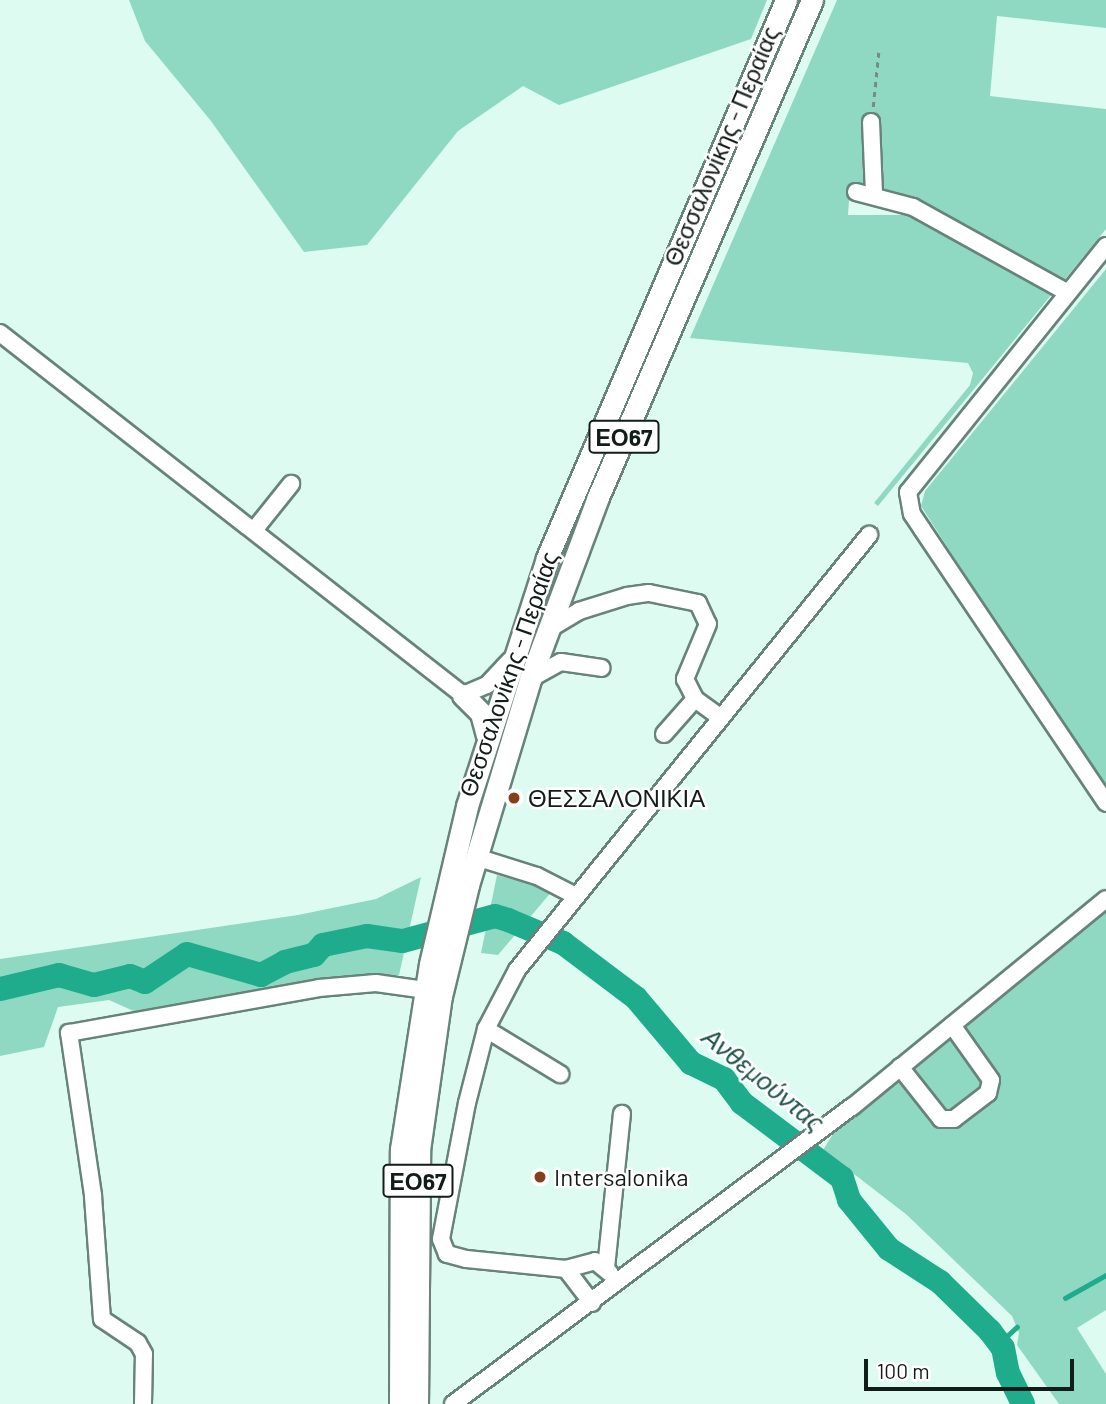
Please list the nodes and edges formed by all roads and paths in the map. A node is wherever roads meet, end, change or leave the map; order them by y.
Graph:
1 (786, 0) edge
2 (812, 0) edge
3 (879, 48) dead end
4 (871, 122) joint
5 (856, 192) dead end
6 (874, 194) junction
7 (1106, 246) edge
8 (1068, 293) junction
9 (0, 333) edge
10 (291, 484) dead end
11 (255, 528) junction
12 (869, 535) dead end
13 (546, 631) junction
14 (511, 658) junction
15 (602, 668) dead end
16 (530, 679) junction
17 (463, 695) junction
18 (695, 699) junction
19 (720, 718) junction
20 (664, 734) dead end
21 (487, 735) junction
22 (1106, 803) edge
23 (476, 857) junction
24 (458, 884) junction
25 (576, 896) junction
26 (1106, 899) edge
27 (439, 962) junction
28 (425, 990) junction
29 (952, 1025) junction
30 (486, 1029) junction
31 (900, 1067) junction
32 (560, 1074) dead end
33 (622, 1114) dead end
34 (606, 1268) junction
35 (566, 1269) junction
36 (618, 1283) junction
37 (592, 1303) junction
38 (479, 1385) junction
39 (143, 1404) edge
40 (400, 1404) edge
41 (417, 1404) edge
42 (453, 1404) edge
43 (475, 1404) edge

1 - 14 main road, Θεσσαλονίκης - Περαίας / ΕΟ67
2 - 13 main road, Θεσσαλονίκης - Περαίας / ΕΟ67
3 - 4 path
4 - 6 street
5 - 6 street
6 - 8 street
7 - 8 street
8 - 22 street
9 - 11 street
10 - 11 street
11 - 17 street
12 - 19 street
13 - 16 main road, Θεσσαλονίκης - Περαίας / ΕΟ67
13 - 18 street
14 - 17 street
14 - 21 main road, Θεσσαλονίκης - Περαίας / ΕΟ67
15 - 16 street
16 - 23 main road, Θεσσαλονίκης - Περαίας / ΕΟ67
17 - 21 main road
18 - 19 street
18 - 20 street
19 - 25 street
21 - 24 main road, Θεσσαλονίκης - Περαίας / ΕΟ67
23 - 24 main road, Θεσσαλονίκης - Περαίας / ΕΟ67
23 - 25 street
24 - 27 main road, Θεσσαλονίκης - Περαίας / ΕΟ67
25 - 30 street
26 - 29 street
27 - 28 main road, Θεσσαλονίκης - Περαίας / ΕΟ67
27 - 41 main road, Θεσσαλονίκης - Περαίας / ΕΟ67
28 - 39 street
28 - 40 main road, Θεσσαλονίκης - Περαίας / ΕΟ67
29 - 31 street
29 - 31 street
30 - 32 street
30 - 35 street
31 - 36 street
33 - 34 street
34 - 35 street
34 - 36 street
35 - 37 street
36 - 37 street
37 - 38 street
38 - 42 street
38 - 43 street

